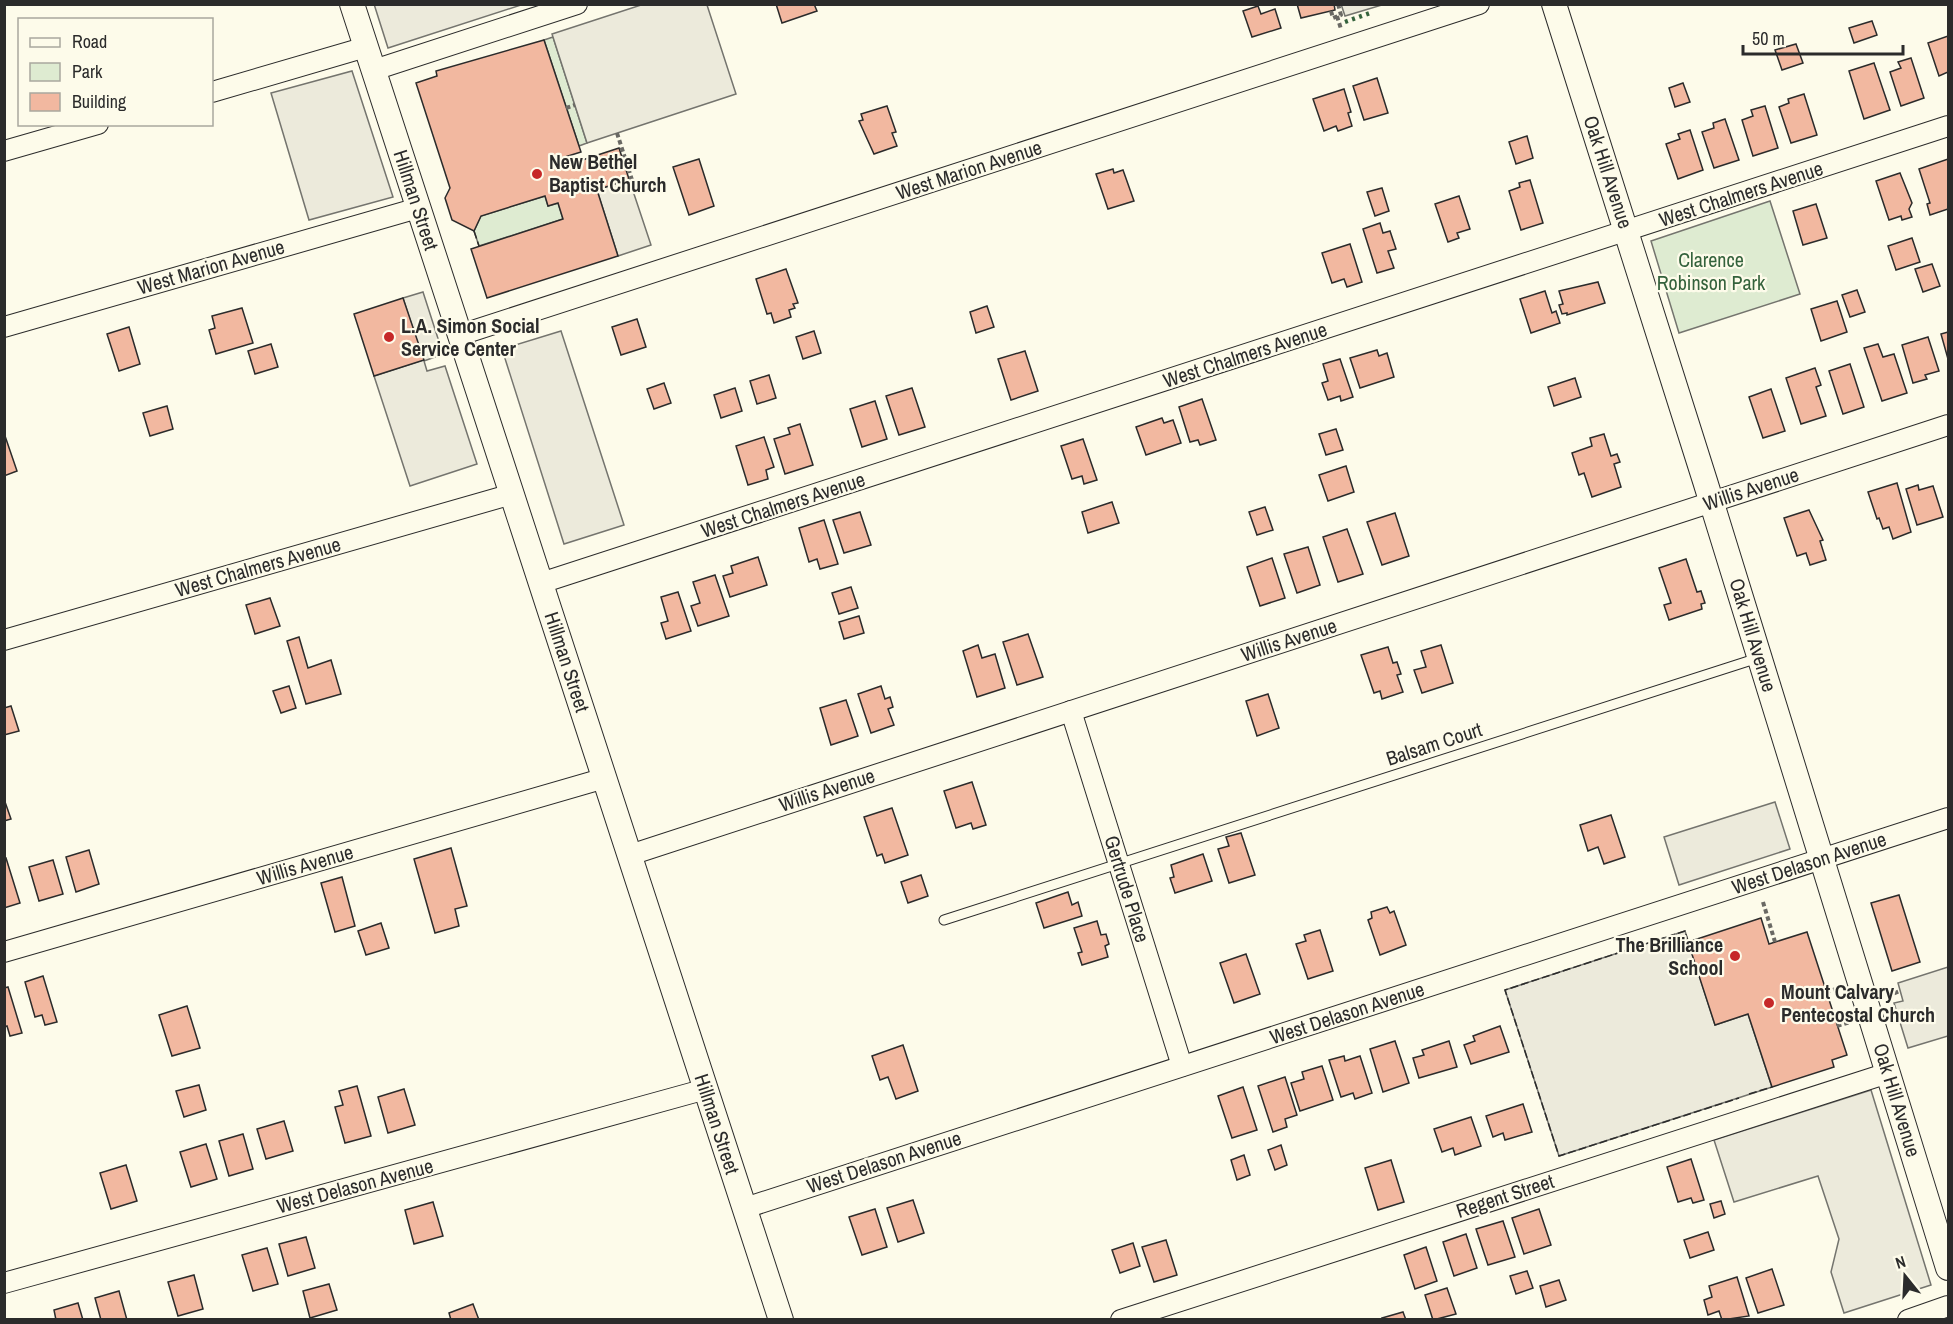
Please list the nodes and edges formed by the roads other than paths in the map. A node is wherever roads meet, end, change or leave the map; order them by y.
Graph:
1 (352, 4) edge
2 (577, 4) edge
3 (1479, 4) edge
4 (1554, 4) edge
5 (366, 47) junction
6 (374, 70) junction
7 (213, 92) edge
8 (91, 126) edge
9 (1948, 126) edge
10 (4, 152) edge
11 (418, 208) junction
12 (1626, 231) junction
13 (4, 327) edge
14 (460, 335) junction
15 (1948, 425) edge
16 (512, 494) junction
17 (1712, 502) junction
18 (541, 583) junction
19 (4, 640) edge
20 (1760, 658) junction
21 (1071, 711) junction
22 (605, 778) junction
23 (1948, 818) edge
24 (630, 855) junction
25 (1823, 859) junction
26 (1119, 864) junction
27 (944, 920) dead end
28 (4, 952) edge
29 (1182, 1066) junction
30 (1888, 1072) junction
31 (706, 1089) junction
32 (745, 1208) junction
33 (1948, 1268) edge
34 (4, 1282) edge
35 (1948, 1306) edge
36 (781, 1320) edge
37 (1121, 1320) edge
38 (1908, 1320) edge

1 - 5 street, Hillman Street
2 - 6 street
3 - 14 street, West Marion Avenue
4 - 12 street, Oak Hill Avenue
5 - 6 street, Hillman Street
5 - 7 street
6 - 11 street, Hillman Street
8 - 10 street
9 - 12 street, West Chalmers Avenue
11 - 13 street, West Marion Avenue
11 - 14 street, Hillman Street
12 - 17 street, Oak Hill Avenue
12 - 18 street, West Chalmers Avenue
14 - 16 street, Hillman Street
15 - 17 street, Willis Avenue
16 - 18 street, Hillman Street
16 - 19 street, West Chalmers Avenue
17 - 20 street, Oak Hill Avenue
17 - 21 street, Willis Avenue
18 - 22 street, Hillman Street
20 - 25 street, Oak Hill Avenue
20 - 26 lane, Balsam Court
21 - 24 street, Willis Avenue
21 - 26 street, Gertrude Place
22 - 24 street, Hillman Street
22 - 28 street, Willis Avenue
23 - 25 street, West Delason Avenue
24 - 31 street, Hillman Street
25 - 29 street, West Delason Avenue
25 - 30 street, Oak Hill Avenue
26 - 27 lane, Balsam Court
26 - 29 street, Gertrude Place
29 - 32 street, West Delason Avenue
30 - 33 street, Oak Hill Avenue
30 - 37 street, Regent Street
31 - 32 street, Hillman Street
31 - 34 street, West Delason Avenue
32 - 36 street, Hillman Street
35 - 38 street

